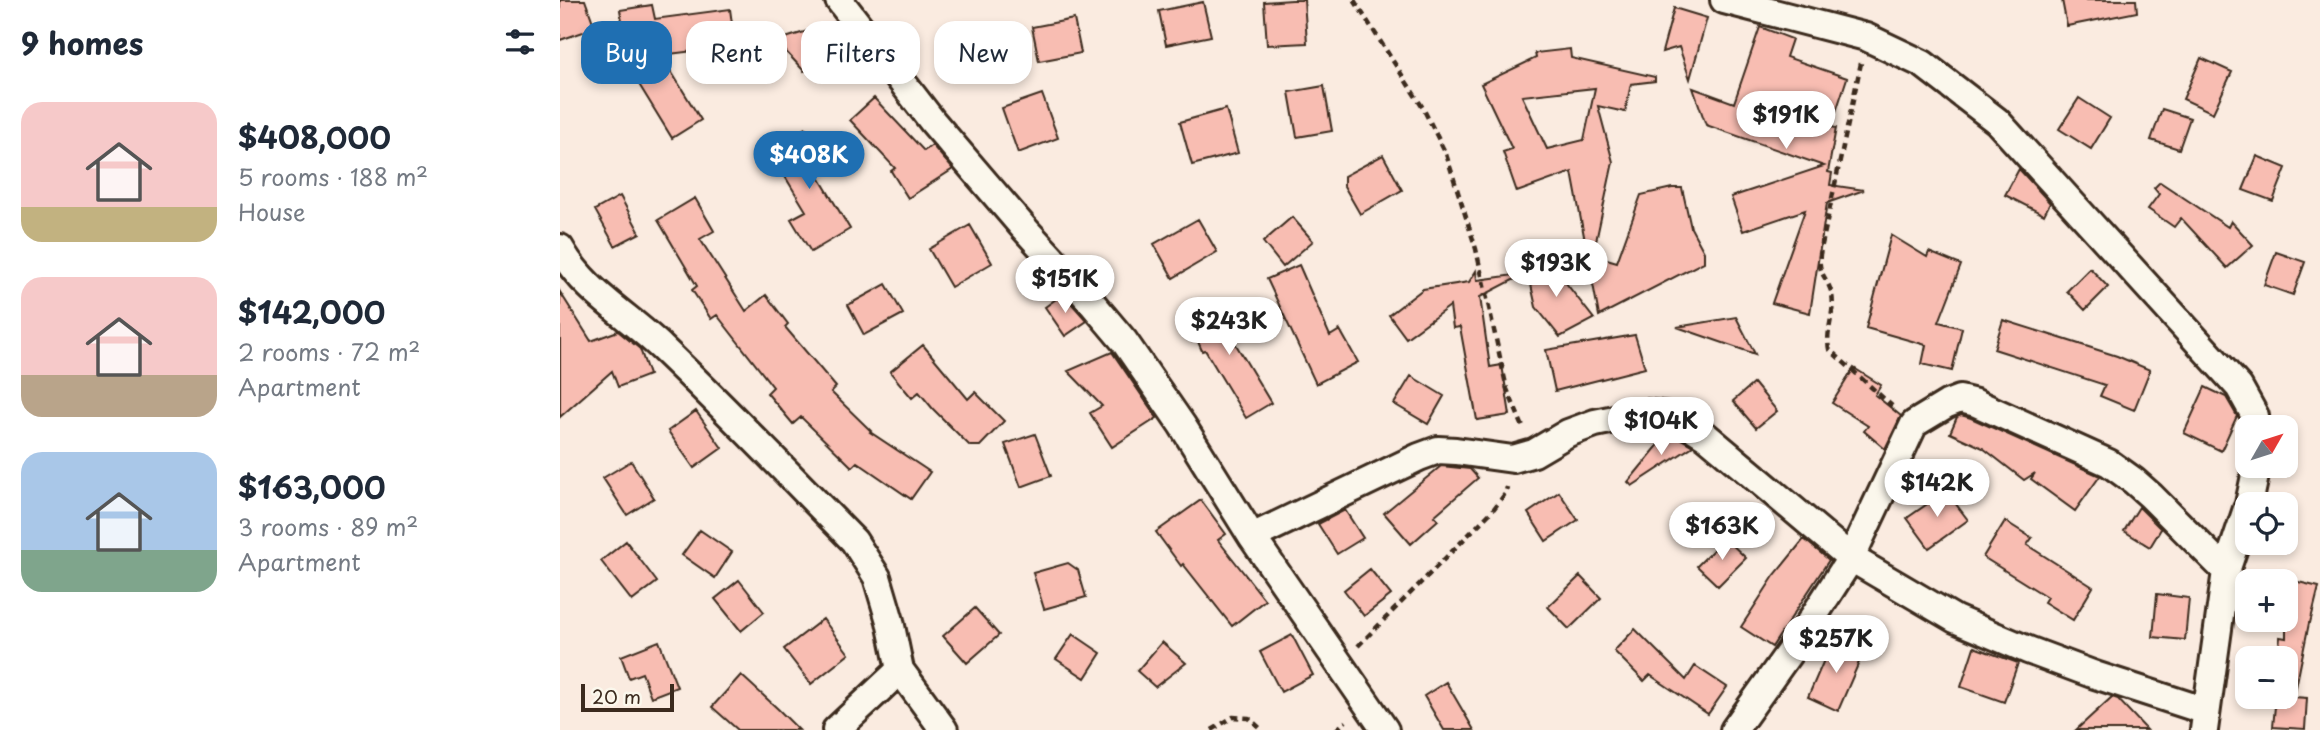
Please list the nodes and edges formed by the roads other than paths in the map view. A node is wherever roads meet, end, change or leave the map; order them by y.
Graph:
1 (839, 0) edge
2 (1724, 0) edge
3 (560, 248) edge
4 (2255, 415) edge
5 (1252, 537) junction
6 (2235, 543) edge
7 (1850, 558) junction
8 (2225, 571) junction
9 (900, 670) junction
10 (2205, 720) edge
11 (836, 730) edge
12 (944, 730) edge
13 (1385, 730) edge
14 (1734, 730) edge

1 - 5 street
2 - 4 street
3 - 9 street
5 - 7 street
5 - 13 street
6 - 8 street
7 - 8 street
7 - 10 street
7 - 14 street
8 - 10 street
9 - 11 street
9 - 12 street

